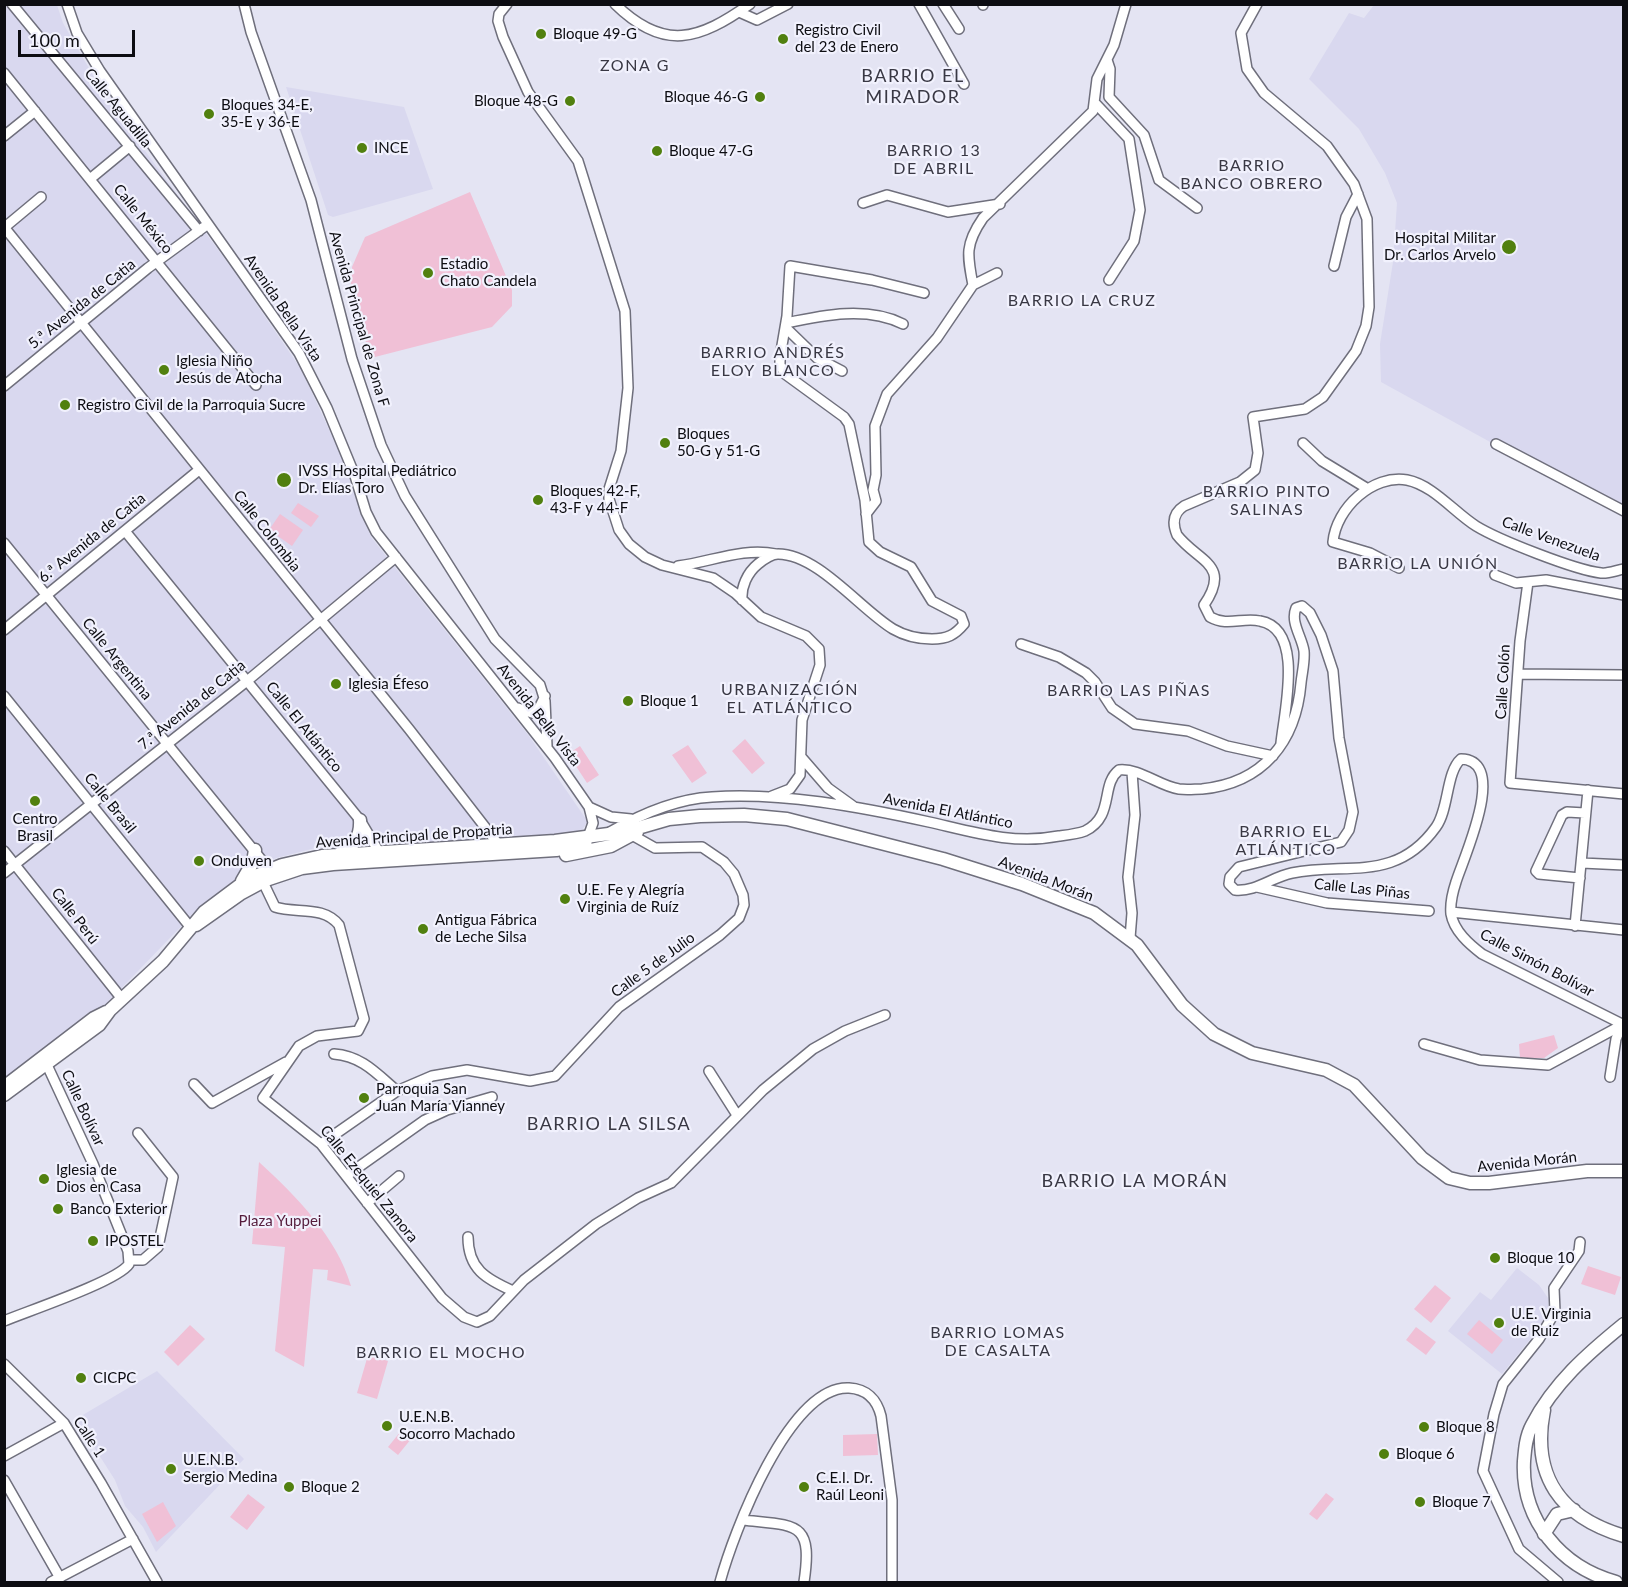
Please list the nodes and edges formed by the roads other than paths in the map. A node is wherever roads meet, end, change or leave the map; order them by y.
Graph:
1 (12, 4) edge
2 (67, 4) edge
3 (244, 4) edge
4 (507, 4) edge
5 (615, 4) edge
6 (750, 4) edge
7 (788, 4) edge
8 (919, 4) edge
9 (943, 4) edge
10 (1126, 4) edge
11 (1257, 4) edge
12 (739, 12) junction
13 (959, 29) dead end
14 (1107, 60) junction
15 (4, 73) edge
16 (964, 84) dead end
17 (1096, 104) junction
18 (35, 111) junction
19 (4, 136) edge
20 (130, 146) junction
21 (90, 179) junction
22 (1359, 194) junction
23 (41, 197) dead end
24 (863, 203) dead end
25 (1000, 204) junction
26 (1197, 207) dead end
27 (208, 224) junction
28 (5, 227) edge
29 (199, 231) junction
30 (4, 240) edge
31 (15, 241) junction
32 (158, 262) junction
33 (1334, 266) dead end
34 (997, 273) dead end
35 (1109, 280) dead end
36 (973, 285) junction
37 (924, 293) dead end
38 (81, 323) junction
39 (903, 324) dead end
40 (786, 326) junction
41 (842, 371) dead end
42 (256, 385) dead end
43 (4, 386) edge
44 (1303, 443) dead end
45 (1496, 444) dead end
46 (199, 470) junction
47 (1368, 489) junction
48 (1623, 511) edge
49 (867, 514) junction
50 (125, 531) junction
51 (4, 543) edge
52 (776, 554) junction
53 (396, 557) junction
54 (1564, 562) junction
55 (670, 566) junction
56 (1399, 568) dead end
57 (1623, 569) edge
58 (1602, 573) junction
59 (1495, 575) dead end
60 (1528, 582) junction
61 (1559, 582) junction
62 (1620, 593) edge
63 (46, 596) junction
64 (742, 600) junction
65 (319, 620) junction
66 (4, 630) edge
67 (1021, 644) dead end
68 (1519, 674) junction
69 (1623, 675) edge
70 (247, 681) junction
71 (4, 696) edge
72 (545, 696) junction
73 (511, 703) junction
74 (166, 745) junction
75 (547, 746) junction
76 (1281, 746) junction
77 (801, 756) junction
78 (1273, 756) junction
79 (1132, 772) junction
80 (1588, 790) junction
81 (1623, 794) edge
82 (752, 798) junction
83 (92, 804) junction
84 (589, 807) junction
85 (857, 808) junction
86 (1585, 813) junction
87 (634, 818) junction
88 (360, 820) junction
89 (651, 824) junction
90 (608, 834) junction
91 (632, 835) junction
92 (588, 837) junction
93 (255, 850) junction
94 (502, 850) junction
95 (4, 851) edge
96 (521, 853) junction
97 (337, 855) junction
98 (576, 855) junction
99 (382, 857) junction
100 (323, 860) junction
101 (1582, 863) junction
102 (1623, 864) edge
103 (15, 865) junction
104 (4, 873) edge
105 (269, 876) junction
106 (1580, 878) junction
107 (236, 887) junction
108 (1257, 887) junction
109 (1429, 911) dead end
110 (1451, 912) junction
111 (1575, 926) junction
112 (191, 928) junction
113 (1623, 930) edge
114 (1130, 938) junction
115 (122, 999) junction
116 (110, 1010) junction
117 (885, 1016) dead end
118 (1623, 1025) edge
119 (1424, 1044) dead end
120 (334, 1054) dead end
121 (286, 1062) junction
122 (47, 1065) junction
123 (709, 1071) dead end
124 (1610, 1077) dead end
125 (194, 1084) dead end
126 (4, 1087) edge
127 (397, 1091) junction
128 (4, 1095) edge
129 (492, 1097) dead end
130 (737, 1116) junction
131 (138, 1133) dead end
132 (321, 1144) junction
133 (1623, 1171) edge
134 (346, 1176) junction
135 (399, 1176) dead end
136 (367, 1203) junction
137 (468, 1238) dead end
138 (1580, 1242) dead end
139 (130, 1262) junction
140 (513, 1291) junction
141 (4, 1321) edge
142 (1623, 1324) edge
143 (4, 1364) edge
144 (1545, 1403) junction
145 (64, 1424) junction
146 (4, 1456) edge
147 (4, 1480) edge
148 (1574, 1510) junction
149 (743, 1520) junction
150 (1544, 1534) junction
151 (1622, 1534) edge
152 (133, 1539) junction
153 (56, 1580) edge
154 (157, 1582) edge
155 (720, 1582) edge
156 (804, 1582) edge
157 (892, 1582) edge
158 (1558, 1582) edge
159 (1616, 1582) edge

1 - 20 street, Calle Aguadilla
2 - 27 street, Avenida Bella Vista
3 - 72 street, Avenida Principal de Zona F
4 - 55 street
5 - 12 street
6 - 12 street
7 - 12 street
8 - 16 street
9 - 13 street
10 - 14 street
11 - 22 street
14 - 17 street
14 - 26 street
15 - 18 street, Calle México
17 - 25 street
17 - 35 street
18 - 19 street
18 - 21 street, Calle México
20 - 21 street
20 - 29 street, Calle Aguadilla
21 - 32 street, Calle México
22 - 33 street
22 - 76 street
23 - 28 street
24 - 25 street
25 - 36 street
27 - 29 street, 5.ª Avenida de Catia
27 - 53 street, Avenida Bella Vista
28 - 31 street, Calle Colombia
29 - 32 street, 5.ª Avenida de Catia
30 - 31 street
31 - 38 street, Calle Colombia
32 - 38 street, 5.ª Avenida de Catia
32 - 42 street, Calle México
34 - 36 street
36 - 49 street
37 - 40 street
38 - 43 street, 5.ª Avenida de Catia
38 - 46 street, Calle Colombia
39 - 40 street
40 - 41 street
40 - 49 street
44 - 47 street
45 - 48 street
46 - 50 street, 6.ª Avenida de Catia
46 - 65 street, Calle Colombia
47 - 54 street, Calle Venezuela
47 - 56 street
49 - 52 street
50 - 63 street, 6.ª Avenida de Catia
50 - 70 street, Calle El Atlántico
51 - 63 street, Calle Argentina
52 - 55 street
52 - 64 street
53 - 65 street, 7.ª Avenida de Catia
53 - 73 street, Avenida Bella Vista
54 - 58 street, Calle Venezuela
54 - 61 street
55 - 64 street
57 - 58 street, Calle Venezuela
58 - 62 street
59 - 60 street
60 - 61 street
60 - 68 street, Calle Colón
61 - 62 street
63 - 66 street, 6.ª Avenida de Catia
63 - 74 street, Calle Argentina
64 - 77 street
65 - 70 street, 7.ª Avenida de Catia
65 - 94 street, Calle Colombia
67 - 78 street
68 - 69 street
68 - 80 street, Calle Colón
70 - 74 street, 7.ª Avenida de Catia
70 - 88 street, Calle El Atlántico
71 - 83 street, Calle Brasil
72 - 73 street
72 - 75 street
73 - 75 street, Avenida Bella Vista
74 - 83 street, 7.ª Avenida de Catia
74 - 93 street, Calle Argentina
75 - 84 street, Avenida Bella Vista
76 - 78 street
76 - 108 street
77 - 82 street
77 - 85 street
78 - 79 street
79 - 85 street, Avenida El Atlántico
79 - 114 street
80 - 81 street
80 - 86 street
82 - 85 street, Avenida El Atlántico
82 - 87 street, Avenida El Atlántico
83 - 103 street, 7.ª Avenida de Catia
83 - 112 street, Calle Brasil
84 - 87 street
84 - 92 street
86 - 101 street
86 - 106 street
87 - 90 street, Avenida El Atlántico
88 - 97 main road
88 - 99 street, Calle El Atlántico
89 - 90 main road, Avenida Morán
89 - 91 main road, Avenida Morán
89 - 114 main road, Avenida Morán
90 - 92 main road, Avenida Morán
90 - 98 main road
91 - 98 main road, Avenida Morán
91 - 127 street, Calle 5 de Julio
92 - 94 main road, Avenida Principal de Propatria
92 - 96 main road
93 - 105 street, Calle Argentina
93 - 107 main road
94 - 96 main road, Avenida Principal de Propatria
94 - 99 main road, Avenida Principal de Propatria
95 - 103 street, Calle Perú
96 - 98 main road, Avenida Morán
97 - 99 main road, Avenida Principal de Propatria
97 - 100 main road, Avenida Principal de Propatria
99 - 100 main road, Avenida Principal de Propatria
100 - 105 main road, Avenida Principal de Propatria
101 - 102 street
101 - 106 street
103 - 104 street, 7.ª Avenida de Catia
103 - 115 street, Calle Perú
105 - 107 main road, Avenida Principal de Propatria
105 - 112 main road, Avenida Principal de Propatria
105 - 121 street, Calle Argentina
106 - 111 street
107 - 112 main road, Avenida Principal de Propatria
108 - 109 street, Calle Las Piñas
108 - 110 street
110 - 111 street
110 - 118 street, Calle Simón Bolívar
111 - 113 street
112 - 115 main road, Avenida Principal de Propatria
114 - 133 main road, Avenida Morán
115 - 116 main road, Avenida Principal de Propatria
116 - 122 main road, Avenida Principal de Propatria
116 - 126 main road, Avenida Principal de Propatria
117 - 130 street
118 - 119 street
118 - 124 street
120 - 127 street
121 - 125 street
121 - 132 street, Calle Ezequiel Zamora
122 - 128 main road, Avenida Principal de Propatria
122 - 139 street, Calle Bolívar
123 - 130 street
127 - 132 street, Calle 5 de Julio
129 - 134 street
130 - 140 street
131 - 139 street
132 - 134 street, Calle Ezequiel Zamora
134 - 136 street, Calle Ezequiel Zamora
135 - 136 street
136 - 140 street, Calle Ezequiel Zamora
137 - 140 street
138 - 158 street
139 - 141 street
142 - 144 main road
143 - 145 street, Calle 1
144 - 148 main road
144 - 150 main road
145 - 146 street
145 - 152 street, Calle 1
147 - 153 street
148 - 150 main road
148 - 151 main road
149 - 155 street
149 - 156 street
149 - 157 street
150 - 159 main road
152 - 153 street
152 - 154 street, Calle 1

